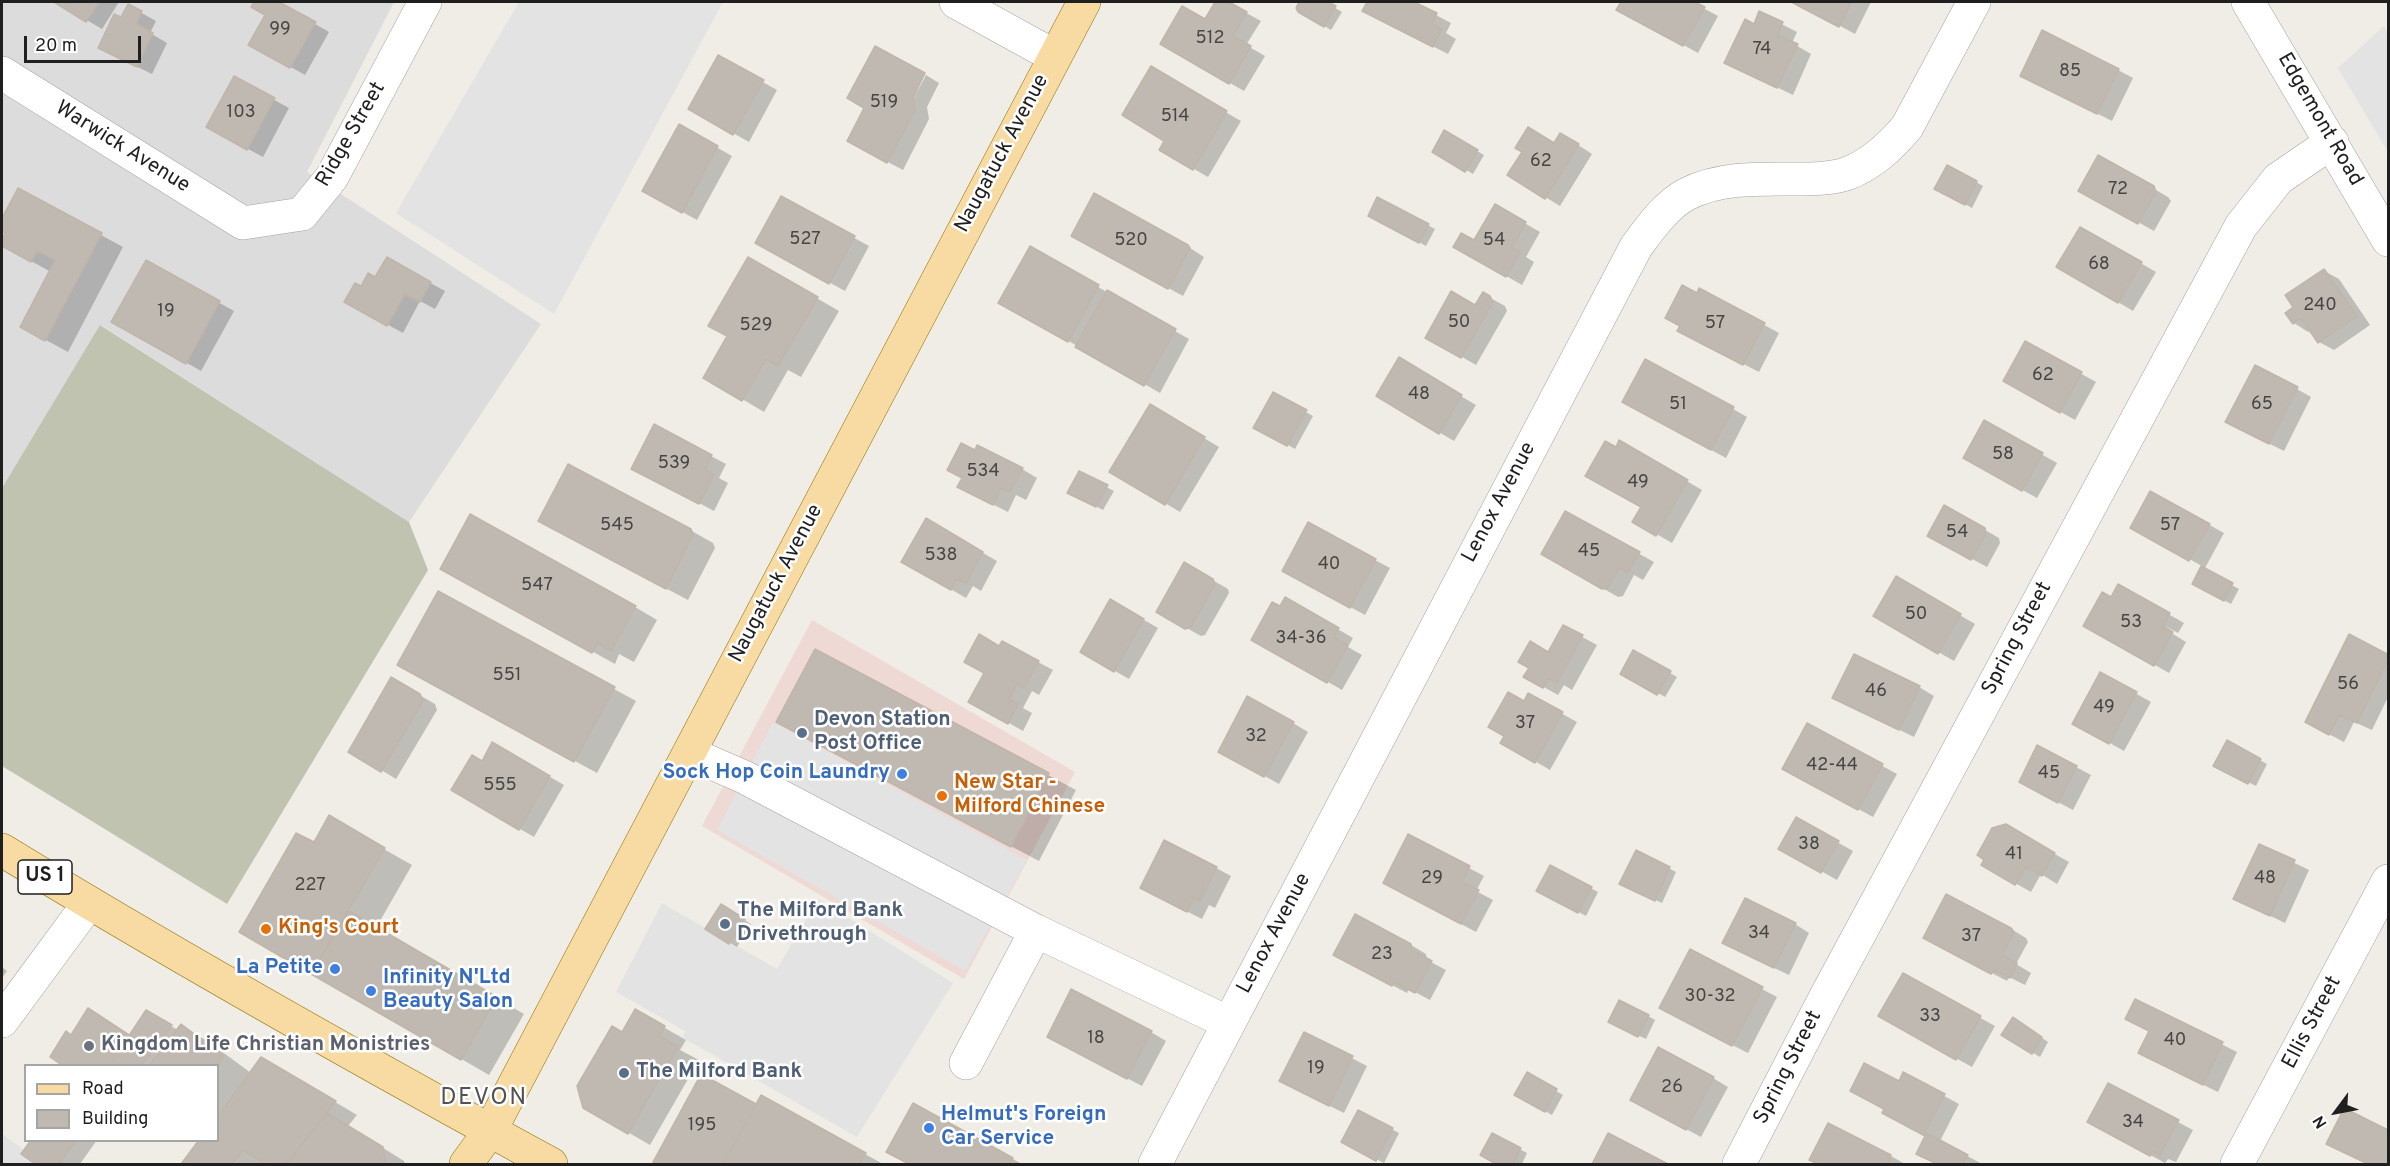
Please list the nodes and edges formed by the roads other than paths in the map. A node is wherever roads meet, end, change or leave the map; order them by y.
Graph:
1 (425, 2) edge
2 (956, 2) edge
3 (1084, 2) edge
4 (1974, 2) edge
5 (2248, 2) edge
6 (1054, 56) junction
7 (2, 73) edge
8 (2332, 142) junction
9 (243, 223) joint
10 (2388, 240) edge
11 (689, 753) junction
12 (2, 850) edge
13 (2388, 881) edge
14 (89, 903) junction
15 (1036, 931) junction
16 (2, 1021) edge
17 (1229, 1023) junction
18 (966, 1063) dead end
19 (490, 1131) junction
20 (466, 1164) edge
21 (551, 1164) edge
22 (1155, 1164) edge
23 (1739, 1164) edge
24 (2237, 1164) edge

1 - 9 street, Ridge Street
2 - 6 street
3 - 6 main road, Naugatuck Avenue
4 - 17 street, Lenox Avenue
5 - 8 street, Edgemont Road
6 - 11 main road, Naugatuck Avenue
7 - 9 street, Warwick Avenue
8 - 10 street, Edgemont Road
8 - 23 street, Spring Street
11 - 15 street
11 - 19 main road, Naugatuck Avenue
12 - 14 main road, US 1
13 - 24 street, Ellis Street
14 - 16 street
14 - 19 main road, US 1
15 - 17 street
15 - 18 street
17 - 22 street, Lenox Avenue
19 - 20 main road, Naugatuck Avenue
19 - 21 main road, US 1

